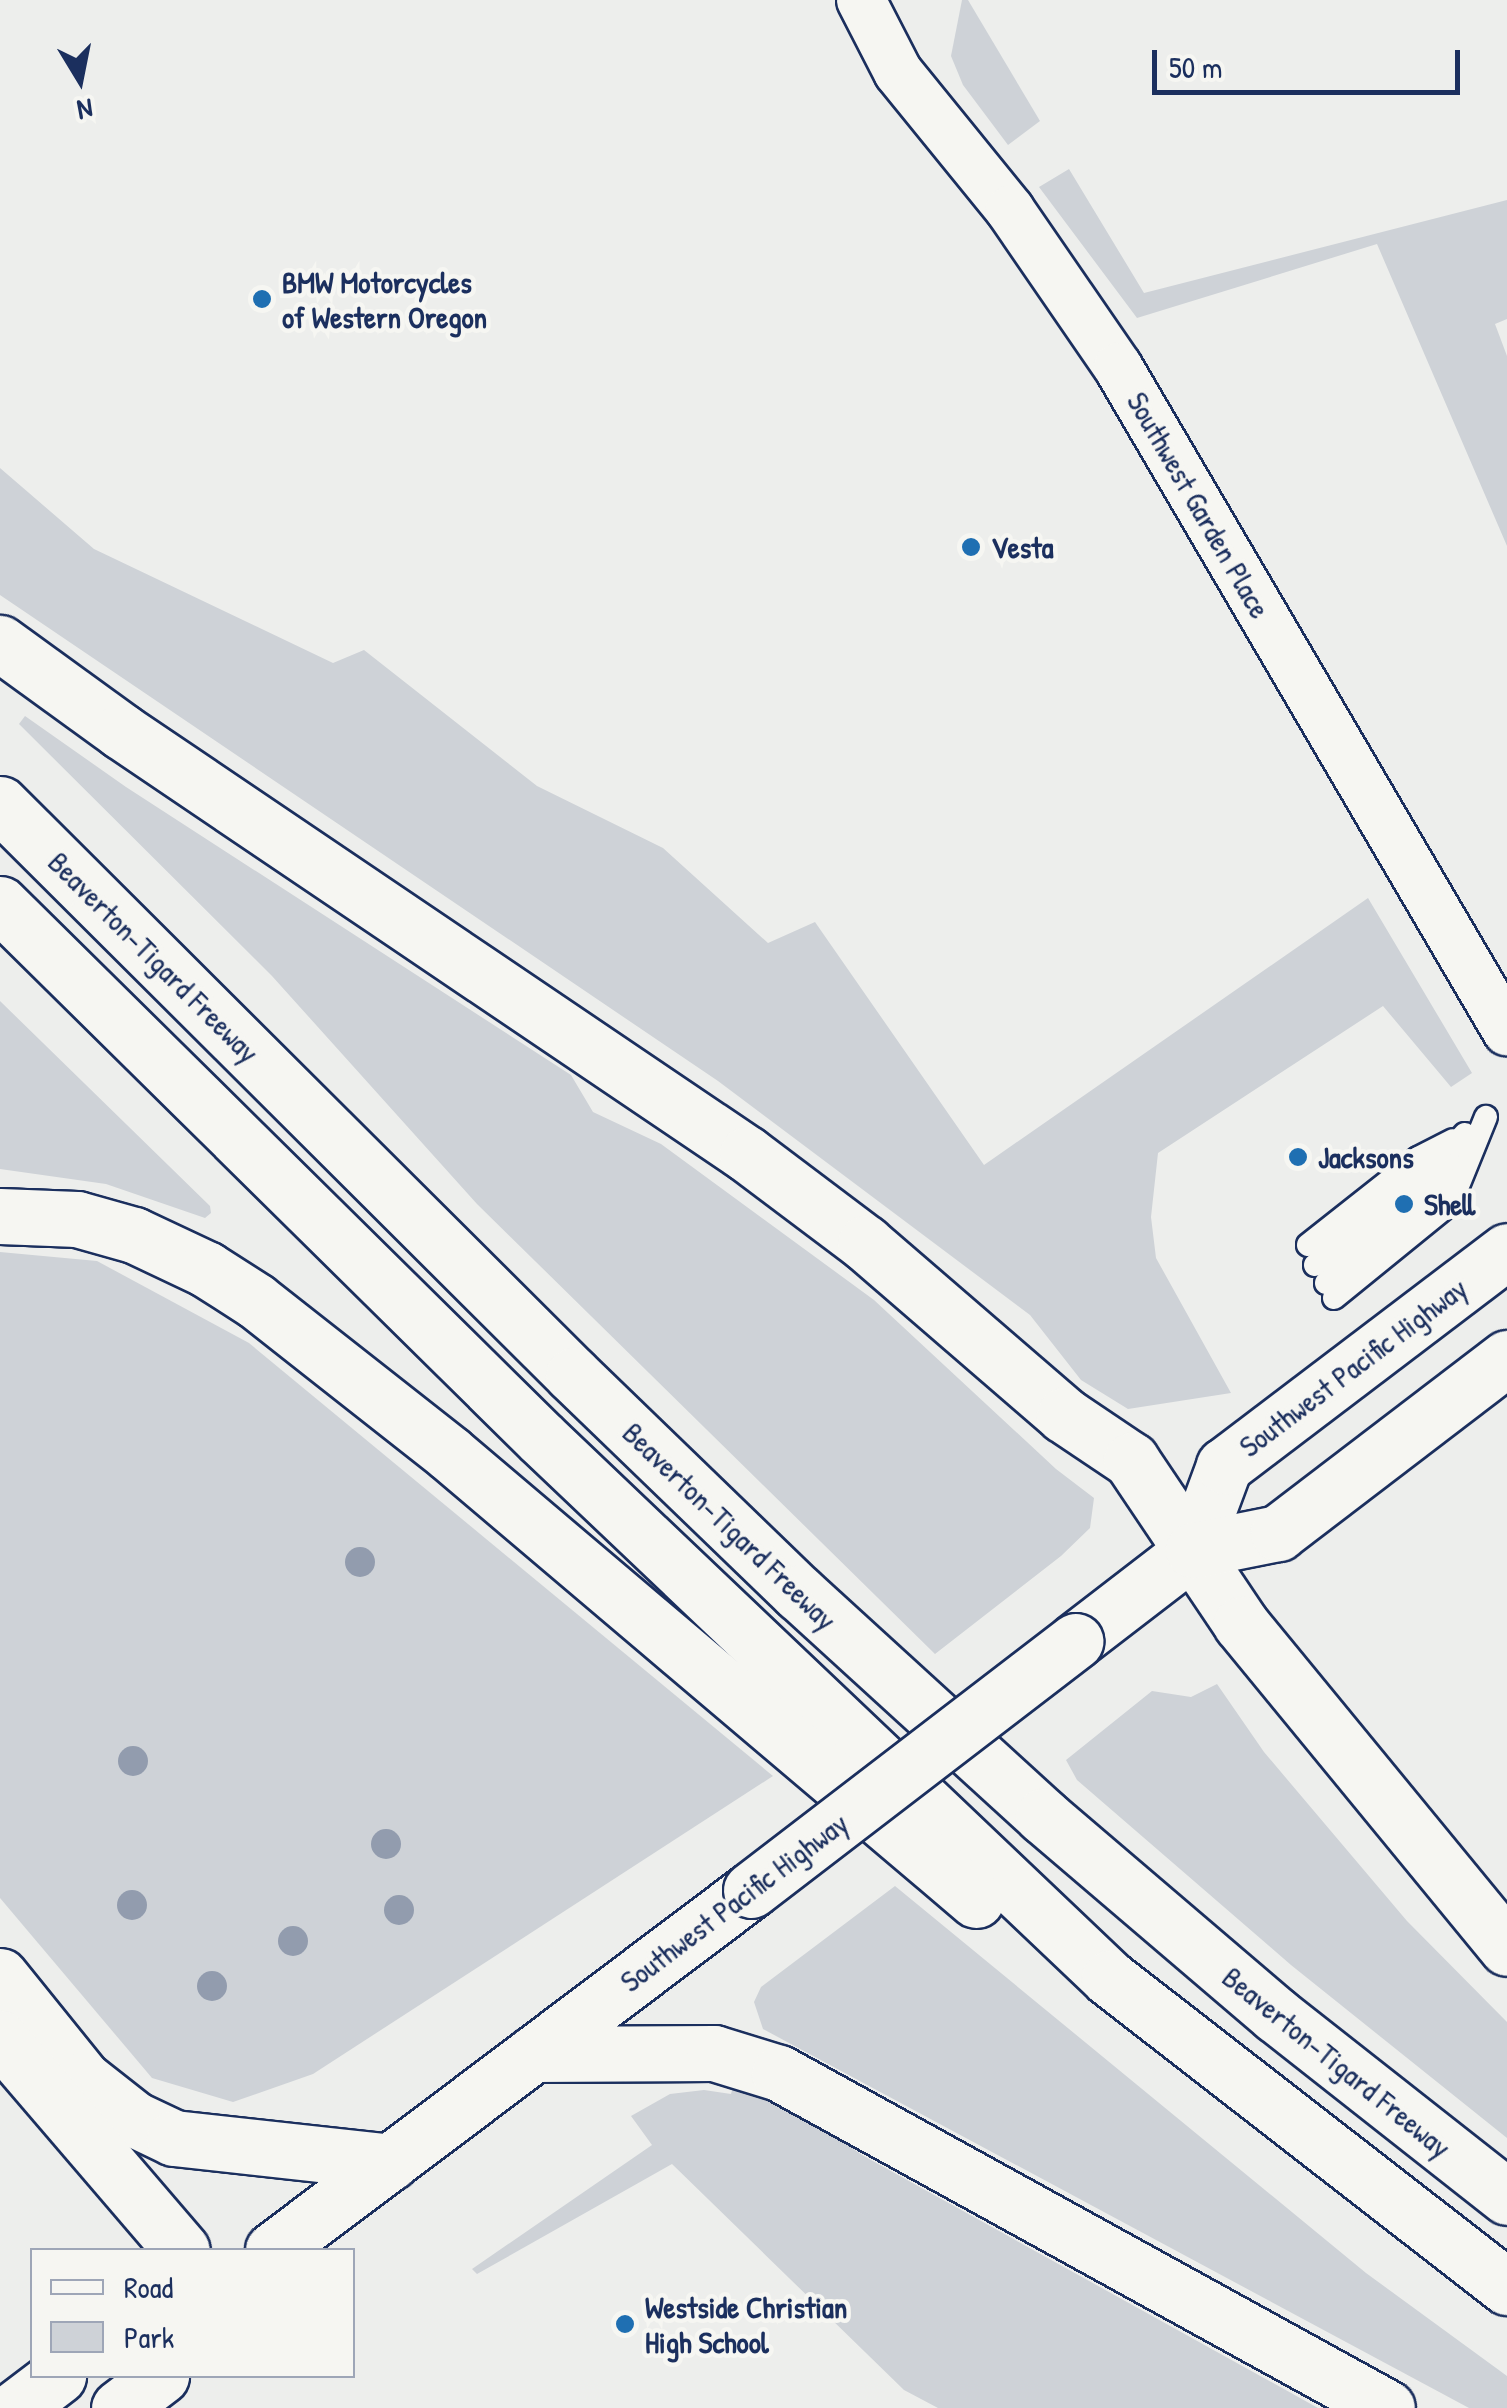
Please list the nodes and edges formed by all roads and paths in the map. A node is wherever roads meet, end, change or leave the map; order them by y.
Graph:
1 (861, 0) edge
2 (0, 643) edge
3 (0, 804) edge
4 (0, 904) edge
5 (1507, 1031) edge
6 (1486, 1116) dead end
7 (0, 1216) edge
8 (1507, 1251) edge
9 (1321, 1273) junction
10 (1507, 1358) edge
11 (1193, 1550) junction
12 (1507, 1948) edge
13 (0, 1976) edge
14 (1110, 1978) junction
15 (0, 2038) edge
16 (534, 2054) junction
17 (391, 2162) junction
18 (1507, 2196) edge
19 (180, 2248) edge
20 (276, 2248) edge
21 (1507, 2287) edge
22 (55, 2378) edge
23 (157, 2378) edge
24 (16, 2408) edge
25 (119, 2408) edge
26 (1387, 2408) edge

1 - 5 street, Southwest Garden Place
2 - 11 highway
3 - 18 highway, Beaverton-Tigard Freeway
4 - 14 highway
6 - 9 lane
7 - 14 highway
8 - 11 highway, Southwest Pacific Highway
9 - 9 lane
10 - 11 highway, Southwest Pacific Highway
11 - 12 highway
11 - 16 highway, Southwest Pacific Highway, bridge
13 - 17 highway
14 - 21 highway
15 - 19 highway
16 - 17 highway, Southwest Pacific Highway
16 - 26 highway
17 - 20 highway, Southwest Pacific Highway
22 - 24 highway
23 - 25 highway

